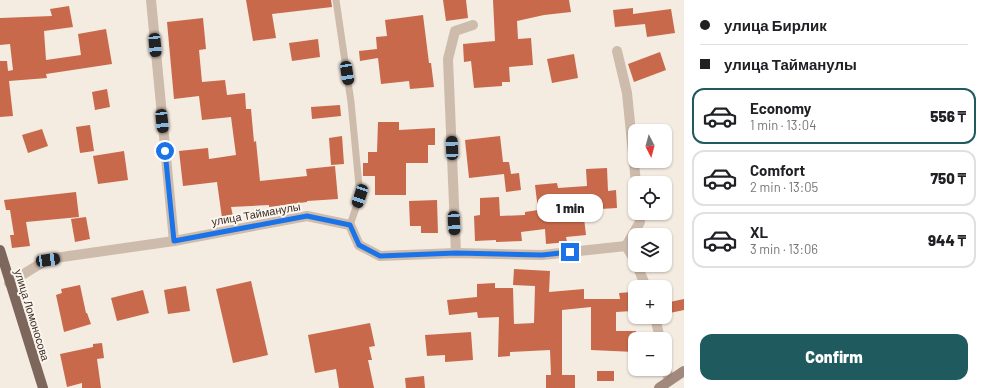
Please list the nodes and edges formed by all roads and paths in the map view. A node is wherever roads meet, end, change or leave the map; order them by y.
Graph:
1 (151, 0) edge
2 (336, 0) edge
3 (473, 25) dead end
4 (617, 51) dead end
5 (635, 176) edge
6 (640, 220) edge
7 (350, 225) junction
8 (174, 241) junction
9 (626, 246) junction
10 (628, 249) edge
11 (0, 250) edge
12 (456, 253) junction
13 (9, 283) junction
14 (684, 371) edge
15 (668, 376) edge
16 (669, 380) junction
17 (43, 388) edge
18 (659, 388) edge

1 - 8 street
2 - 7 lane
3 - 12 street
4 - 5 street
6 - 9 street
7 - 8 street, улица Тайманулы
7 - 12 street
8 - 13 street, улица Тайманулы
9 - 10 street
9 - 12 street
11 - 13 main road, улица Ломоносова
13 - 17 main road, улица Ломоносова
14 - 16 main road
15 - 16 street
16 - 18 main road

